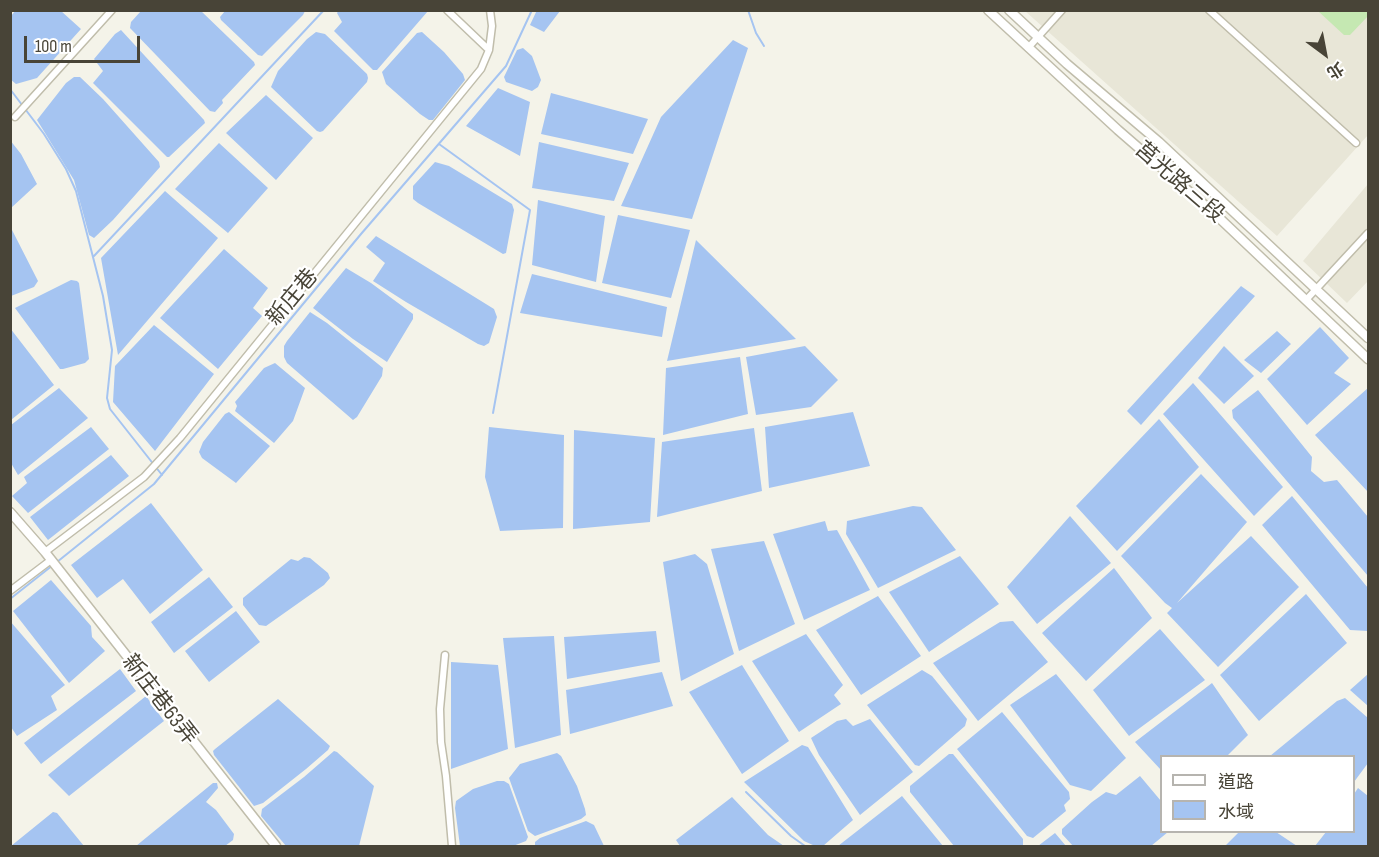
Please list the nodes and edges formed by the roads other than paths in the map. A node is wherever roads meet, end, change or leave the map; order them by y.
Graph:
1 (112, 10) edge
2 (447, 10) edge
3 (490, 10) edge
4 (988, 10) edge
5 (1009, 10) edge
6 (1062, 10) edge
7 (1209, 10) edge
8 (1038, 37) junction
9 (1028, 48) junction
10 (489, 50) junction
11 (15, 117) dead end
12 (1356, 143) dead end
13 (1368, 233) edge
14 (1316, 288) junction
15 (1306, 300) junction
16 (1368, 338) edge
17 (1368, 359) edge
18 (10, 512) edge
19 (45, 552) junction
20 (51, 560) junction
21 (10, 591) edge
22 (445, 655) dead end
23 (276, 846) edge
24 (453, 846) edge

1 - 11 street
2 - 10 street
3 - 10 street, 新庄巷
4 - 9 street, 莒光路三段
5 - 8 street, 莒光路三段
6 - 8 street
7 - 12 street
8 - 9 street
8 - 14 street, 莒光路三段
9 - 15 street, 莒光路三段
10 - 19 street, 新庄巷
13 - 14 street
14 - 15 street
14 - 16 street, 莒光路三段
15 - 17 street, 莒光路三段
18 - 19 street, 新庄巷63弄
19 - 20 street, 新庄巷63弄
20 - 21 street
20 - 23 street, 新庄巷63弄
22 - 24 street

